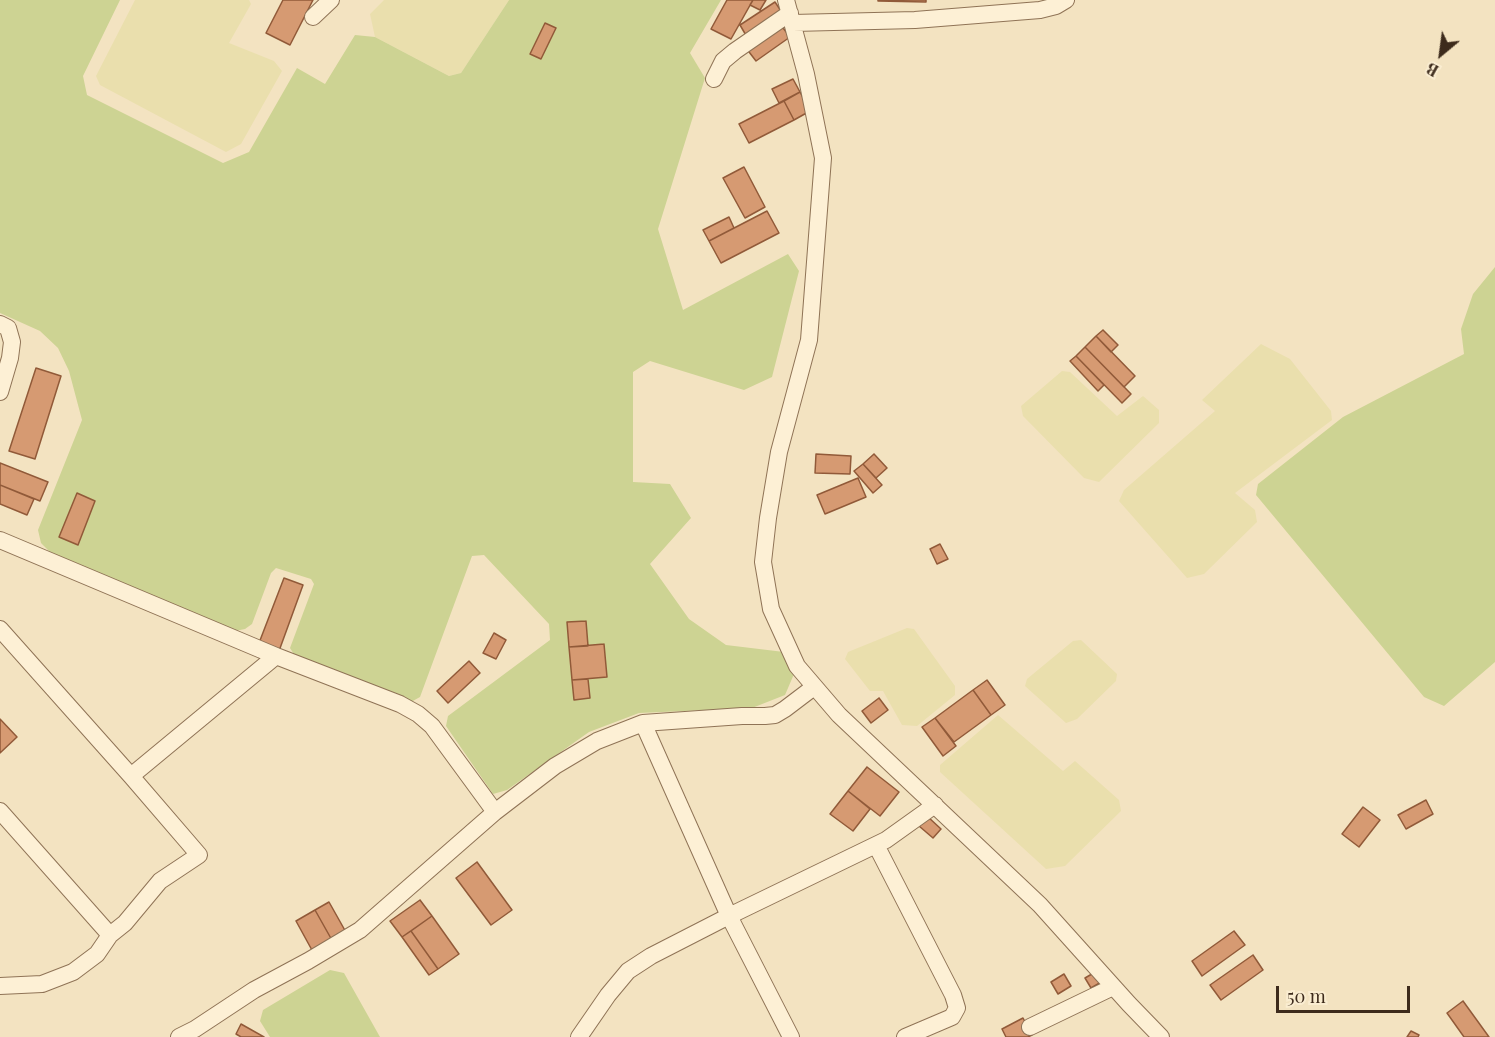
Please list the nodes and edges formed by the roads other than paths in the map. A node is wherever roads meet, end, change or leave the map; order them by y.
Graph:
1 (331, 0) edge
2 (1066, 0) edge
3 (790, 12) edge
4 (313, 16) dead end
5 (714, 79) dead end
6 (0, 324) edge
7 (0, 392) edge
8 (0, 540) edge
9 (0, 629) edge
10 (276, 656) junction
11 (814, 687) junction
12 (643, 723) junction
13 (131, 776) junction
14 (935, 805) junction
15 (0, 811) edge
16 (495, 812) junction
17 (876, 845) junction
18 (729, 916) junction
19 (110, 935) junction
20 (0, 986) edge
21 (1113, 987) junction
22 (1029, 1027) dead end
23 (179, 1037) edge
24 (579, 1037) edge
25 (790, 1037) edge
26 (905, 1037) edge
27 (1161, 1037) edge

1 - 4 street
2 - 3 street
3 - 5 street
3 - 11 street
6 - 7 street
8 - 10 street
9 - 13 street
10 - 13 street
10 - 16 street
11 - 12 street
11 - 14 street
12 - 16 street
12 - 18 street
13 - 19 street
14 - 17 street
14 - 21 street
15 - 19 street
16 - 23 street
17 - 18 street
17 - 26 street
18 - 24 street
18 - 25 street
19 - 20 street
21 - 22 street
21 - 27 street

